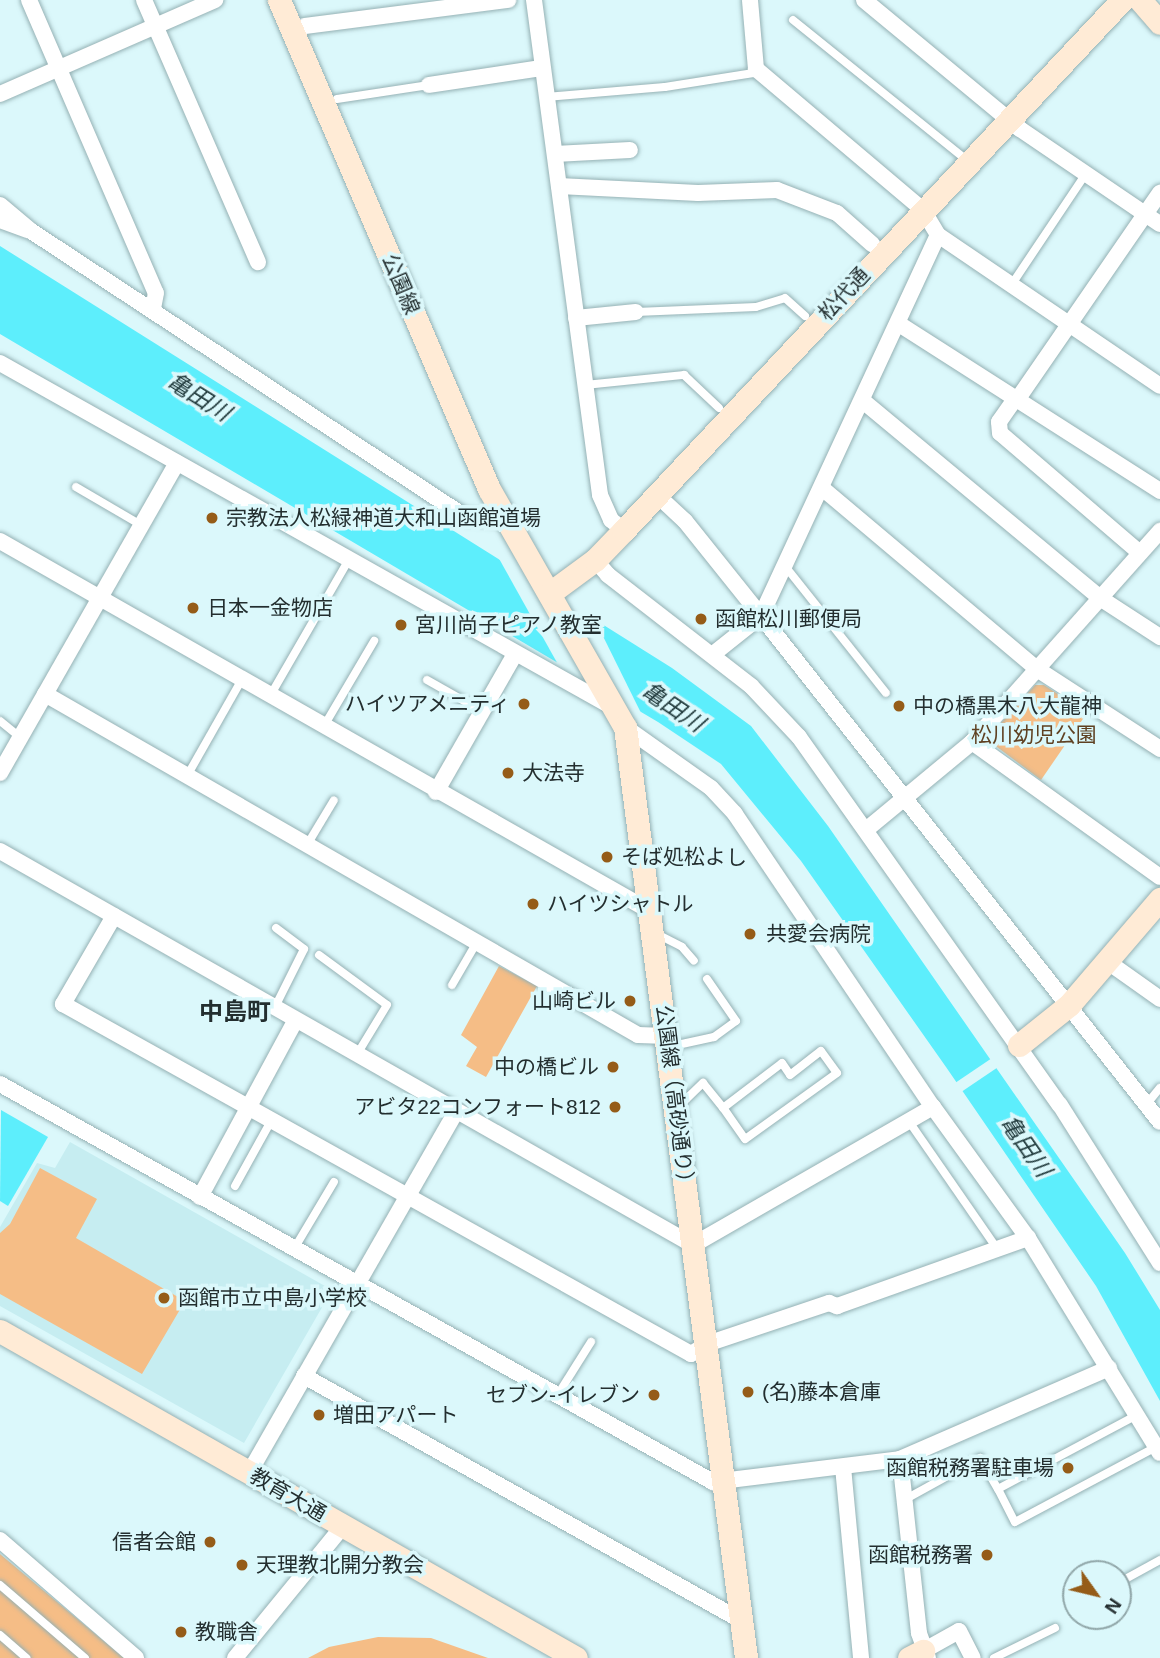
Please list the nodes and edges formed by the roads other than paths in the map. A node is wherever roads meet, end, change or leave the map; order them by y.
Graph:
1 (29, 0) edge
2 (144, 0) edge
3 (215, 0) edge
4 (279, 0) edge
5 (508, 0) edge
6 (534, 0) edge
7 (750, 0) edge
8 (864, 0) edge
9 (1122, 0) edge
10 (1140, 0) edge
11 (793, 20) dead end
12 (1160, 23) edge
13 (156, 26) junction
14 (305, 26) dead end
15 (542, 68) junction
16 (60, 69) junction
17 (760, 72) junction
18 (429, 85) joint
19 (0, 94) edge
20 (547, 97) junction
21 (337, 99) dead end
22 (1010, 118) junction
23 (630, 150) dead end
24 (555, 153) junction
25 (969, 162) junction
26 (1085, 175) junction
27 (559, 186) junction
28 (1160, 193) edge
29 (0, 205) edge
30 (923, 210) junction
31 (1144, 215) junction
32 (0, 220) edge
33 (1160, 225) edge
34 (31, 231) junction
35 (938, 235) junction
36 (872, 244) dead end
37 (258, 262) dead end
38 (1012, 284) junction
39 (153, 309) junction
40 (636, 312) joint
41 (805, 316) dead end
42 (576, 318) junction
43 (898, 324) junction
44 (1068, 324) junction
45 (0, 363) edge
46 (585, 385) junction
47 (1160, 386) edge
48 (1016, 399) junction
49 (863, 401) junction
50 (719, 408) dead end
51 (177, 463) junction
52 (76, 487) dead end
53 (822, 488) junction
54 (1160, 491) edge
55 (657, 495) junction
56 (506, 520) junction
57 (141, 525) junction
58 (624, 530) junction
59 (1160, 531) edge
60 (0, 541) edge
61 (1140, 553) junction
62 (595, 560) junction
63 (348, 561) junction
64 (532, 564) joint
65 (785, 566) junction
66 (556, 589) junction
67 (100, 597) junction
68 (1100, 598) junction
69 (761, 616) junction
70 (1160, 637) edge
71 (374, 641) dead end
72 (712, 655) junction
73 (514, 656) junction
74 (1037, 669) junction
75 (242, 679) junction
76 (427, 680) dead end
77 (886, 693) dead end
78 (45, 694) junction
79 (270, 696) junction
80 (618, 711) junction
81 (482, 712) junction
82 (0, 721) edge
83 (323, 727) junction
84 (20, 738) junction
85 (972, 742) junction
86 (1160, 749) edge
87 (2, 767) edge
88 (187, 776) junction
89 (436, 792) junction
90 (905, 799) junction
91 (334, 800) dead end
92 (867, 829) junction
93 (307, 845) junction
94 (0, 851) edge
95 (1160, 877) edge
96 (1160, 899) edge
97 (114, 916) junction
98 (652, 922) junction
99 (276, 928) dead end
100 (477, 942) junction
101 (319, 955) dead end
102 (694, 961) dead end
103 (1108, 962) junction
104 (706, 979) dead end
105 (452, 985) dead end
106 (1160, 999) edge
107 (1069, 1005) junction
108 (274, 1009) junction
109 (295, 1021) junction
110 (667, 1041) junction
111 (1019, 1045) junction
112 (356, 1056) junction
113 (0, 1084) edge
114 (1160, 1088) edge
115 (1146, 1105) junction
116 (933, 1107) junction
117 (249, 1108) junction
118 (677, 1108) junction
119 (723, 1108) junction
120 (456, 1113) junction
121 (908, 1120) junction
122 (271, 1121) junction
123 (1160, 1122) edge
124 (334, 1182) dead end
125 (235, 1186) dead end
126 (200, 1197) junction
127 (407, 1198) junction
128 (1027, 1238) junction
129 (694, 1245) junction
130 (294, 1249) junction
131 (998, 1250) junction
132 (1160, 1263) edge
133 (356, 1285) junction
134 (0, 1331) edge
135 (591, 1342) dead end
136 (707, 1343) junction
137 (1109, 1368) junction
138 (304, 1376) junction
139 (556, 1396) junction
140 (1137, 1415) junction
141 (1158, 1450) edge
142 (900, 1459) junction
143 (843, 1466) junction
144 (249, 1473) junction
145 (725, 1481) junction
146 (998, 1489) junction
147 (904, 1500) junction
148 (343, 1526) junction
149 (0, 1540) edge
150 (1160, 1560) edge
151 (1132, 1575) edge
152 (0, 1585) edge
153 (742, 1621) junction
154 (1055, 1628) dead end
155 (0, 1635) edge
156 (920, 1656) edge
157 (26, 1658) edge
158 (85, 1658) edge
159 (136, 1658) edge
160 (235, 1658) edge
161 (576, 1658) edge
162 (746, 1658) edge
163 (861, 1658) edge
164 (973, 1658) edge
165 (994, 1658) edge

1 - 16 street
2 - 13 street
3 - 13 street
4 - 56 street, 公園線
5 - 14 street
6 - 15 street
7 - 17 street
8 - 22 street
9 - 22 street, 松代通
10 - 12 street
11 - 25 lane
13 - 16 street
13 - 37 street
15 - 18 street
15 - 20 street
16 - 19 street
16 - 39 street
17 - 20 lane
17 - 30 street
18 - 21 lane
20 - 24 street
22 - 25 street, 松代通
22 - 26 street
23 - 24 street
24 - 27 street
25 - 30 street, 松代通
26 - 31 street
26 - 38 lane
27 - 36 street
27 - 42 street
28 - 31 street
29 - 34 street
30 - 35 street
30 - 55 street, 松代通
31 - 33 street
31 - 44 street
32 - 34 street
34 - 39 street
35 - 38 street
35 - 43 street
38 - 44 street
39 - 56 street
40 - 41 lane
40 - 42 street
42 - 46 street
43 - 48 street
43 - 49 street
44 - 47 street
44 - 48 street
45 - 51 street
46 - 50 lane
46 - 58 street
48 - 54 street
48 - 61 street
49 - 53 street
49 - 68 street
51 - 57 street
51 - 63 street
52 - 57 lane
53 - 65 street
53 - 74 street
55 - 58 street, 松代通
55 - 69 street
56 - 64 street, 公園線
57 - 67 street
58 - 62 street, 松代通
59 - 61 street
60 - 67 street
61 - 68 street
62 - 66 street, 松代通
62 - 72 street
63 - 73 street
63 - 79 lane
64 - 66 street, 公園線（高砂通り）
65 - 69 street
65 - 77 lane
66 - 80 street, 公園線（高砂通り）
67 - 75 street
67 - 78 street
68 - 70 street
68 - 74 street
69 - 72 street
69 - 90 street
71 - 83 lane
72 - 92 street
73 - 80 street
73 - 81 street
74 - 85 street
74 - 86 street
75 - 79 street
75 - 88 lane
76 - 81 lane
78 - 84 street
78 - 88 street
79 - 83 street
80 - 98 street, 公園線（高砂通り）
80 - 116 street
81 - 89 street
82 - 84 lane
83 - 89 street
84 - 87 street
85 - 90 street
85 - 95 street
88 - 93 street
89 - 98 street
90 - 92 street
90 - 107 street
91 - 93 lane
92 - 111 street
93 - 100 street
94 - 97 street
96 - 103 street
97 - 108 street
97 - 117 street
98 - 102 lane
98 - 110 street, 公園線（高砂通り）
99 - 108 lane
100 - 105 lane
100 - 110 street
101 - 112 lane
103 - 106 street
103 - 107 street
104 - 110 lane
107 - 111 street
107 - 115 street
108 - 109 street
109 - 112 street
109 - 117 street
110 - 118 street, 公園線（高砂通り）
111 - 132 street
112 - 120 street
113 - 126 street
114 - 115 lane
115 - 123 street
116 - 121 street
116 - 128 street
117 - 122 street
117 - 126 street
118 - 119 lane
118 - 129 street, 公園線（高砂通り）
119 - 119 lane
120 - 127 street
120 - 129 street
121 - 129 street
121 - 131 lane
122 - 125 lane
122 - 127 street
124 - 130 lane
126 - 130 street
127 - 133 street
127 - 136 street
128 - 131 street
128 - 137 street
129 - 136 street, 公園線（高砂通り）
130 - 133 street
131 - 136 street
133 - 138 street
133 - 139 street
134 - 144 street, 教育大通
135 - 139 lane
136 - 145 street, 公園線（高砂通り）
137 - 140 street
137 - 142 street
138 - 144 street
138 - 153 street
139 - 145 street
140 - 141 street
140 - 146 lane
141 - 146 lane
142 - 143 street
142 - 147 street
143 - 145 street
143 - 163 street
144 - 148 street, 教育大通
145 - 153 street, 公園線（高砂通り）
146 - 147 lane
147 - 156 street
148 - 160 street
148 - 161 street, 教育大通
149 - 159 street
150 - 151 lane
152 - 158 lane
153 - 162 street, 公園線（高砂通り）
154 - 165 lane
155 - 157 lane
156 - 164 street

